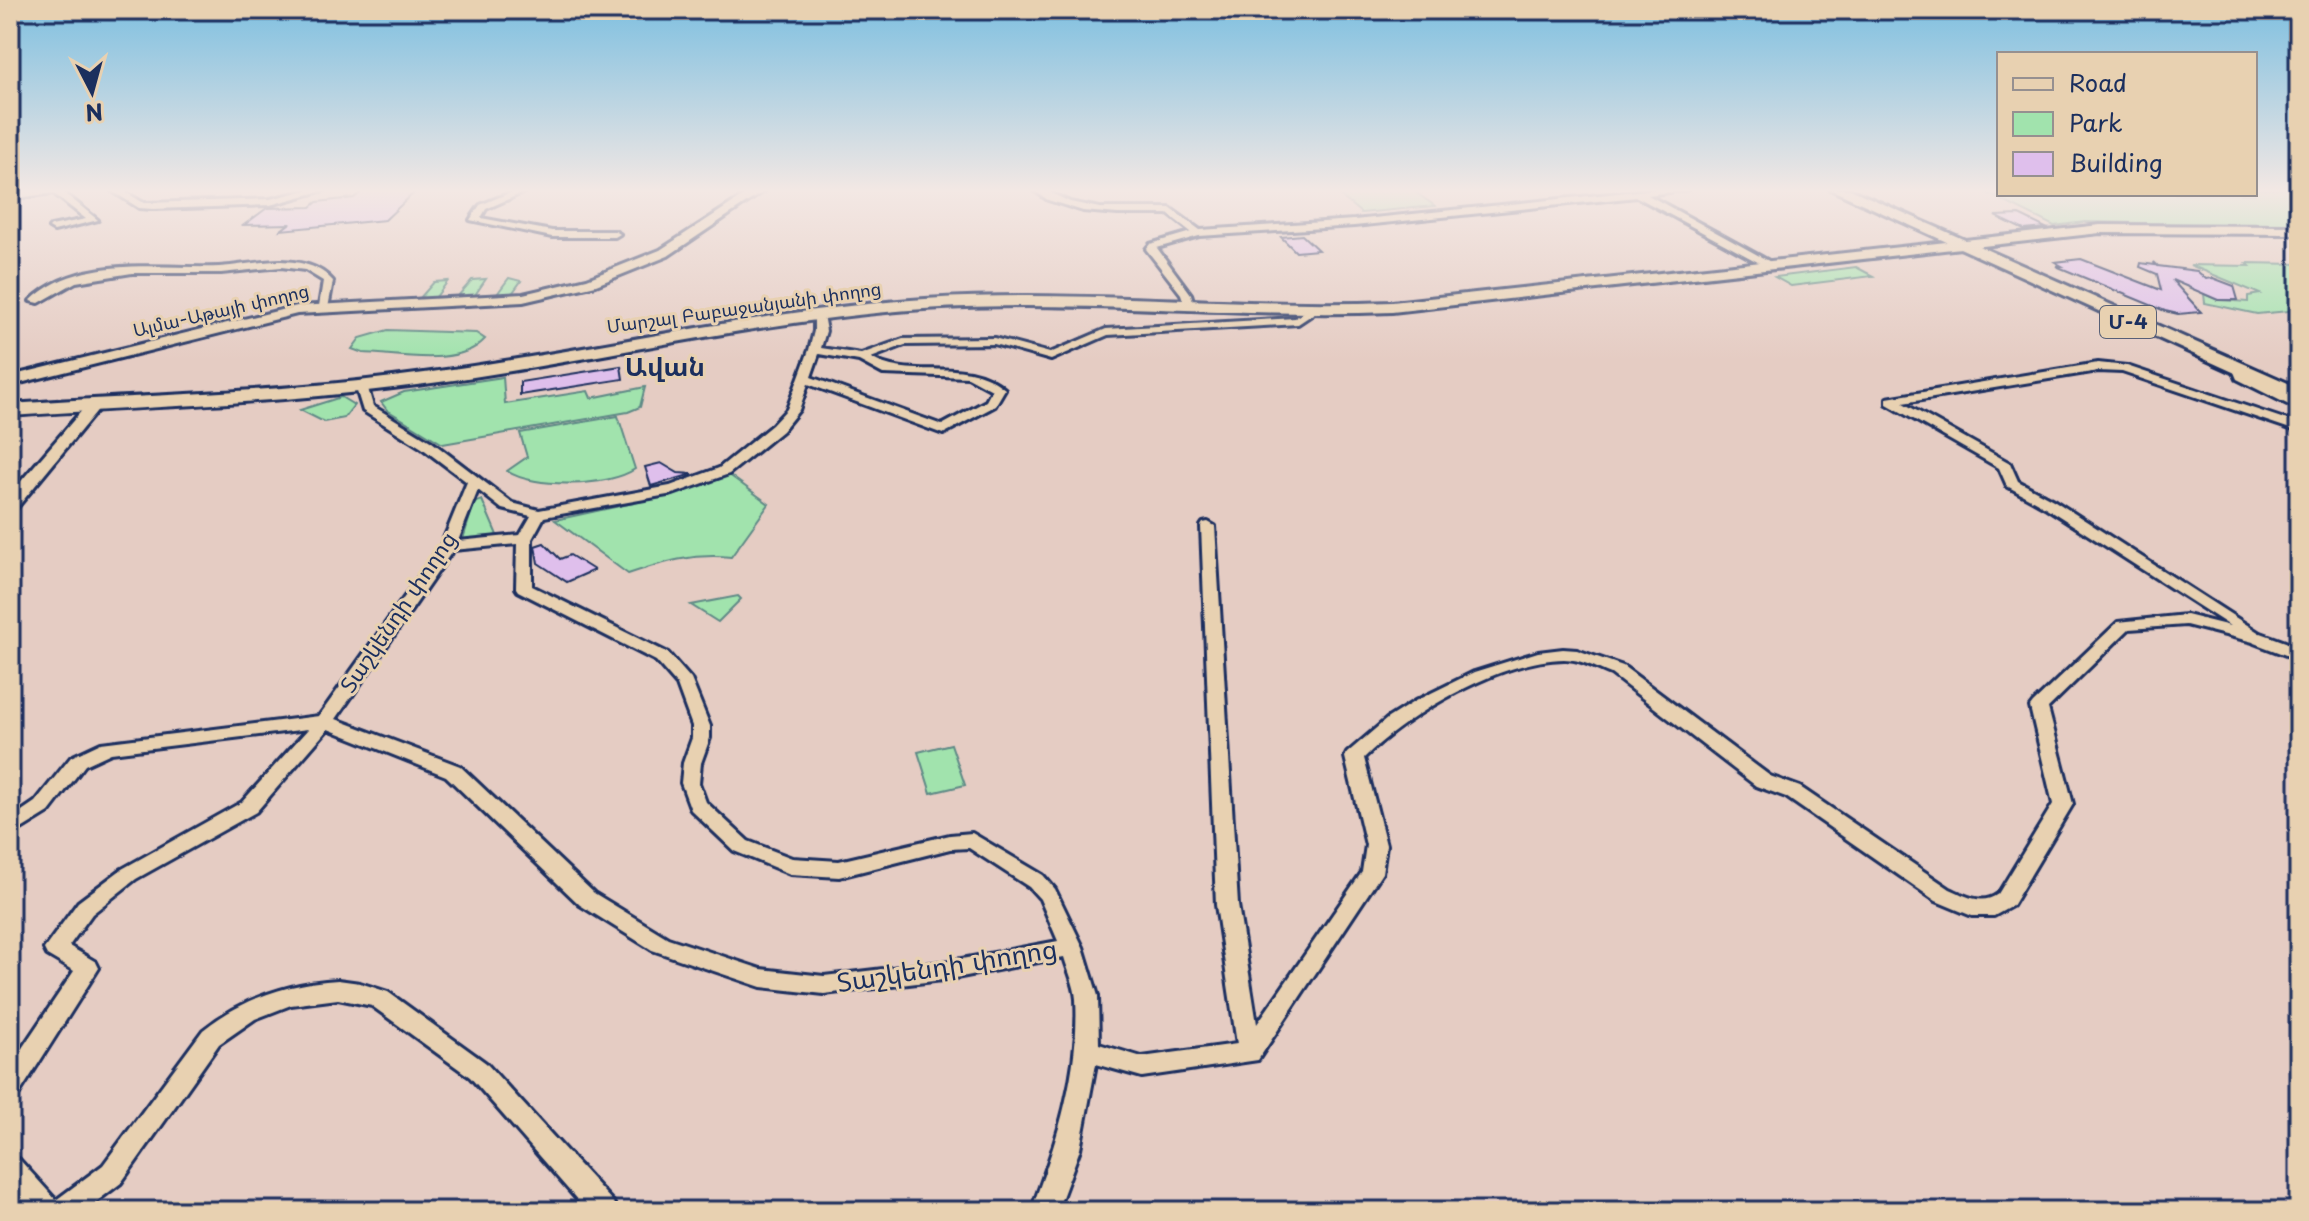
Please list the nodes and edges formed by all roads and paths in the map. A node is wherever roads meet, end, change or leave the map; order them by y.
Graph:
1 (675, 246) edge
2 (1156, 246) edge
3 (1734, 246) edge
4 (1948, 246) edge
5 (1970, 246) edge
6 (1971, 246) edge
7 (1771, 265) junction
8 (35, 301) dead end
9 (324, 306) junction
10 (1190, 307) junction
11 (1314, 310) junction
12 (818, 315) junction
13 (815, 350) junction
14 (862, 358) junction
15 (2240, 372) junction
16 (805, 379) junction
17 (11, 381) edge
18 (361, 385) junction
19 (2299, 386) edge
20 (2299, 396) edge
21 (95, 404) junction
22 (2299, 406) edge
23 (10, 410) edge
24 (2299, 428) edge
25 (475, 480) junction
26 (10, 505) edge
27 (539, 514) junction
28 (1208, 526) dead end
29 (525, 539) junction
30 (448, 546) junction
31 (2261, 639) junction
32 (2299, 654) edge
33 (325, 721) junction
34 (10, 829) edge
35 (1072, 947) junction
36 (1087, 1051) junction
37 (1250, 1053) junction
38 (10, 1086) edge
39 (10, 1168) edge
40 (49, 1211) edge
41 (63, 1211) edge
42 (604, 1211) edge
43 (1044, 1211) edge

1 - 9 street, Ալմա-Աթայի փողոց
2 - 10 street
3 - 7 street
4 - 7 main road, Մարշալ Բաբաջանյանի փողոց
5 - 15 highway, Մ-4
6 - 19 highway, Մ-4
7 - 11 main road, Մարշալ Բաբաջանյանի փողոց
8 - 9 street
9 - 17 street, Ալմա-Աթայի փողոց
10 - 11 main road, Մարշալ Բաբաջանյանի փողոց
10 - 12 main road, Մարշալ Բաբաջանյանի փողոց
11 - 14 street
12 - 13 street
12 - 18 main road, Մարշալ Բաբաջանյանի փողոց
13 - 14 street
13 - 16 street
14 - 16 street
15 - 20 highway, Մ-4
15 - 22 street
16 - 27 street
18 - 21 main road, Մարշալ Բաբաջանյանի փողոց
18 - 25 street
21 - 23 main road, Մարշալ Բաբաջանյանի փողոց
21 - 26 street
24 - 31 street
25 - 27 street
25 - 30 street, Տաշկենդի փողոց
27 - 29 street
28 - 37 street
29 - 30 street
29 - 35 street
30 - 33 street, Տաշկենդի փողոց
31 - 32 street
31 - 37 street
33 - 34 street
33 - 35 street, Տաշկենդի փողոց
33 - 38 street, Տաշկենդի փողոց
35 - 36 street
36 - 37 street
36 - 43 street
39 - 40 street
41 - 42 street

